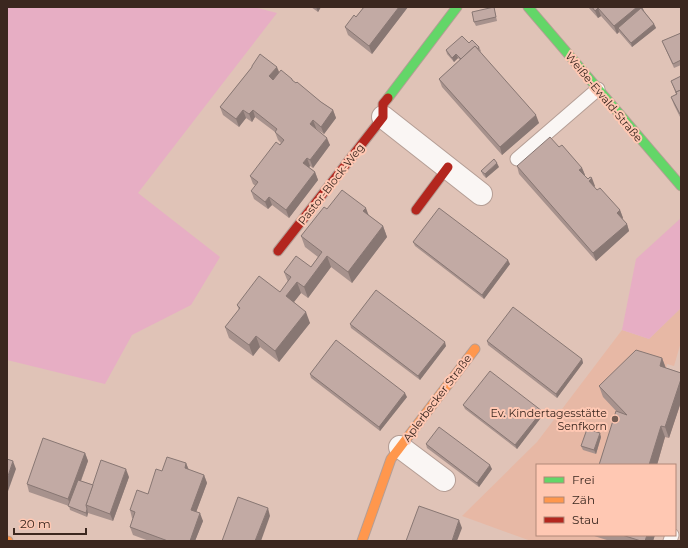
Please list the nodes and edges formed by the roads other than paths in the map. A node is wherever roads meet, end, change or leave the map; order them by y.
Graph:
1 (457, 7) edge
2 (528, 7) edge
3 (598, 89) junction
4 (383, 117) junction
5 (517, 159) dead end
6 (448, 167) junction
7 (681, 186) edge
8 (481, 194) dead end
9 (416, 210) dead end
10 (278, 251) dead end
11 (475, 349) dead end
12 (400, 447) junction
13 (444, 480) dead end
14 (362, 541) edge

1 - 4 street, Pastor-Block-Weg
2 - 3 street, Weiße-Ewald-Straße
3 - 5 lane
3 - 7 street, Weiße-Ewald-Straße
4 - 6 street
4 - 10 street, Pastor-Block-Weg
6 - 8 street
6 - 9 street
11 - 12 street, Aplerbecker Straße
12 - 13 street, Aplerbecker Straße
12 - 14 street, Aplerbecker Straße

